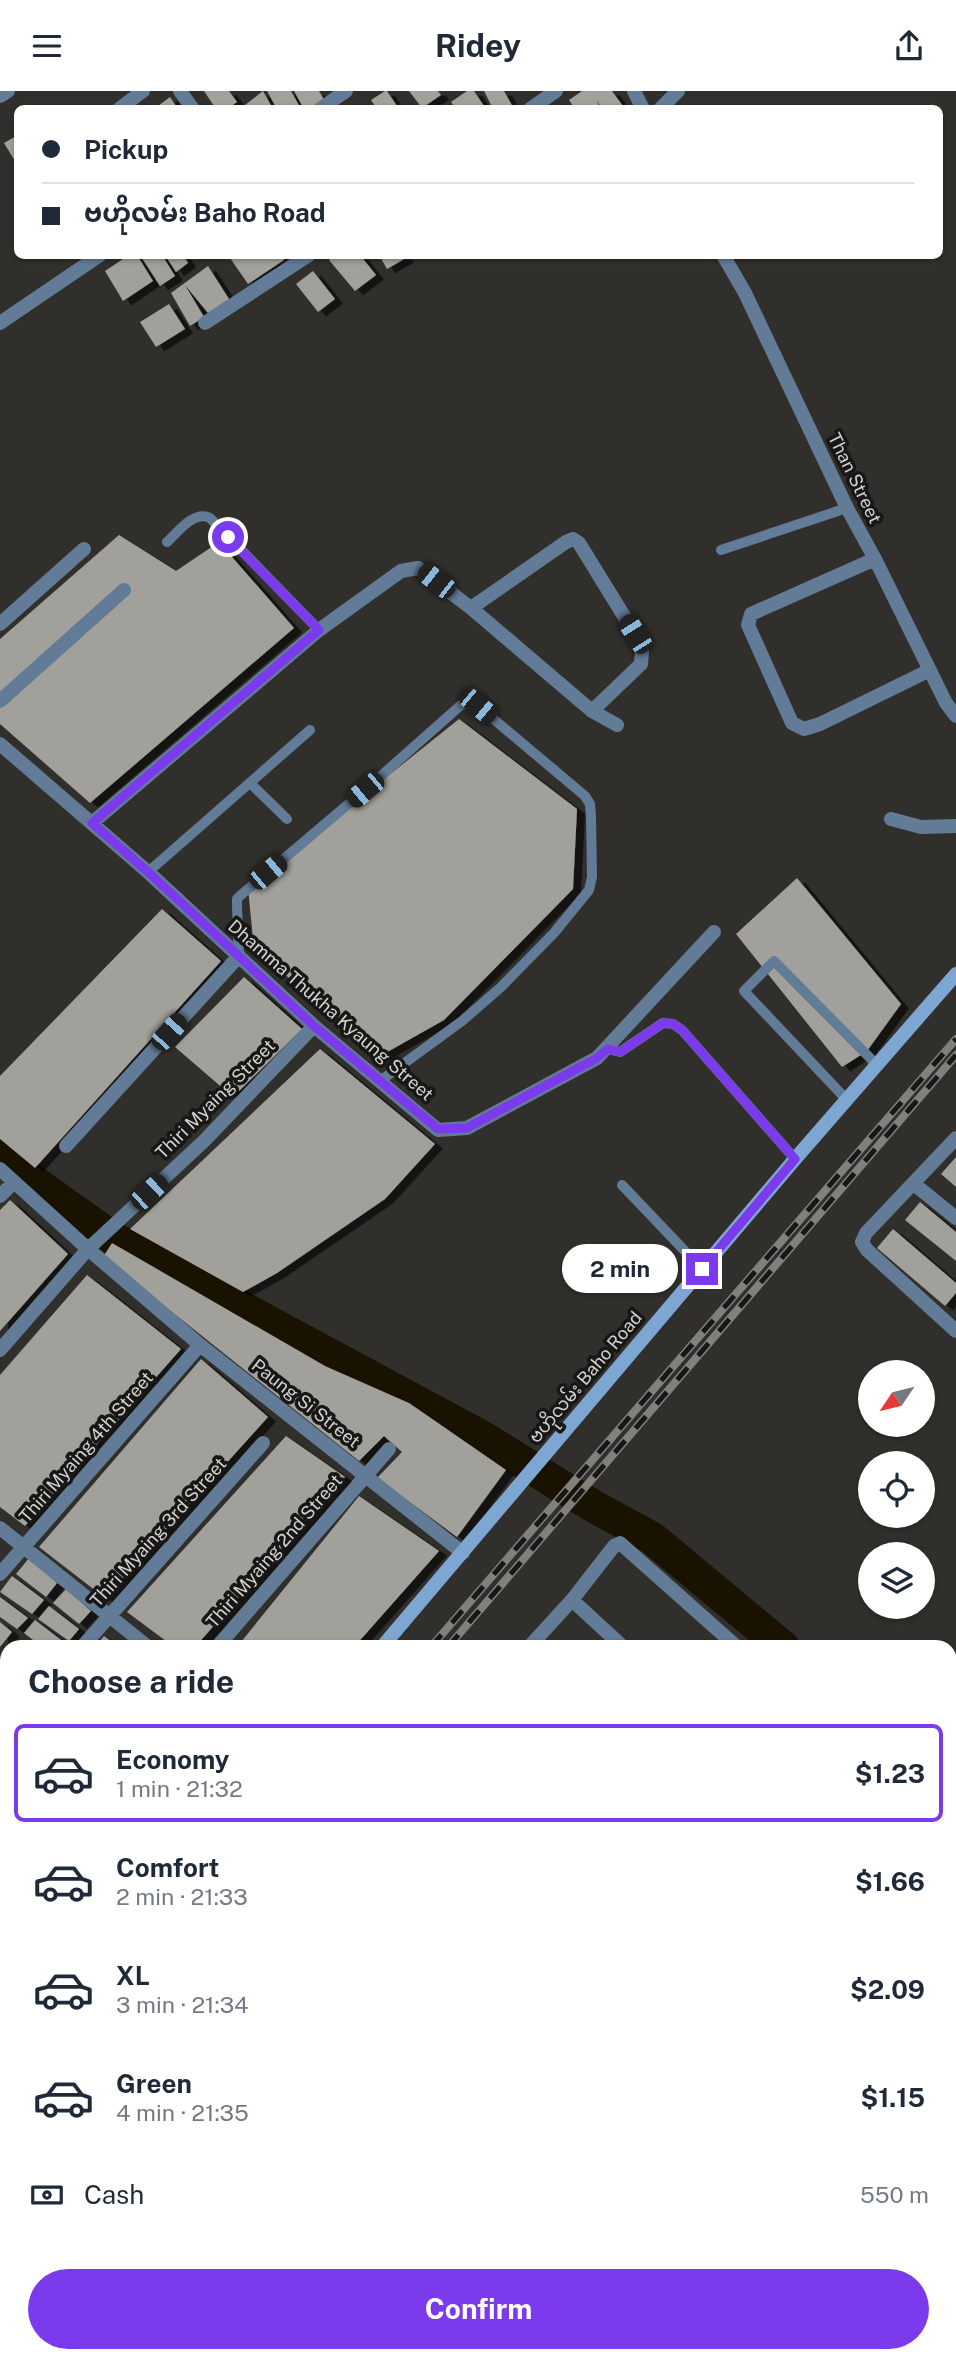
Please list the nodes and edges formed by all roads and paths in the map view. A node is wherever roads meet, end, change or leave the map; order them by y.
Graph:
1 (9, 91) edge
2 (143, 91) edge
3 (346, 91) edge
4 (556, 91) edge
5 (678, 91) edge
6 (0, 96) edge
7 (124, 105) edge
8 (326, 105) edge
9 (536, 105) edge
10 (664, 105) edge
11 (94, 259) edge
12 (300, 259) edge
13 (725, 259) edge
14 (0, 323) edge
15 (205, 323) dead end
16 (847, 508) junction
17 (167, 542) dead end
18 (84, 549) dead end
19 (721, 550) dead end
20 (875, 559) junction
21 (124, 590) dead end
22 (471, 608) junction
23 (0, 624) edge
24 (319, 630) junction
25 (930, 670) junction
26 (0, 701) edge
27 (592, 711) junction
28 (956, 716) edge
29 (617, 725) dead end
30 (310, 730) dead end
31 (0, 744) edge
32 (250, 783) junction
33 (286, 819) dead end
34 (891, 819) dead end
35 (92, 823) junction
36 (956, 826) edge
37 (148, 872) junction
38 (714, 932) dead end
39 (239, 956) junction
40 (956, 974) edge
41 (314, 1026) junction
42 (608, 1049) junction
43 (877, 1065) junction
44 (380, 1081) junction
45 (846, 1099) junction
46 (956, 1138) edge
47 (66, 1146) dead end
48 (795, 1159) junction
49 (0, 1169) edge
50 (14, 1181) junction
51 (914, 1184) junction
52 (622, 1185) dead end
53 (0, 1196) edge
54 (956, 1218) edge
55 (88, 1249) junction
56 (702, 1269) junction
57 (956, 1331) edge
58 (200, 1345) junction
59 (0, 1350) edge
60 (263, 1443) dead end
61 (389, 1449) dead end
62 (365, 1475) junction
63 (0, 1528) edge
64 (23, 1547) junction
65 (463, 1553) junction
66 (0, 1574) edge
67 (572, 1600) junction
68 (108, 1617) junction
69 (88, 1640) edge
70 (139, 1640) edge
71 (224, 1640) edge
72 (388, 1640) edge
73 (535, 1640) edge
74 (615, 1640) edge
75 (728, 1640) edge

1 - 6 street
2 - 7 street
3 - 8 street
4 - 9 street
5 - 10 street
11 - 14 street
12 - 15 street
13 - 16 street, Than Street
16 - 19 lane
16 - 20 street, Than Street
17 - 24 lane
18 - 23 street
20 - 25 street, Than Street
20 - 25 street
21 - 26 street
22 - 24 street
22 - 27 street
22 - 27 street
24 - 35 street
25 - 28 street, Than Street
27 - 29 street
30 - 32 lane
31 - 35 street, Dhamma Thukha Kyaung Street
32 - 33 lane
32 - 37 lane
34 - 36 street
35 - 37 street, Dhamma Thukha Kyaung Street
37 - 39 street, Dhamma Thukha Kyaung Street
38 - 42 street, Dhamma Thukha Kyaung Street
39 - 41 street, Dhamma Thukha Kyaung Street
39 - 44 lane
39 - 47 street
40 - 43 main road, ဗဟိုလမ်း Baho Road
41 - 44 street, Dhamma Thukha Kyaung Street
41 - 55 street, Thiri Myaing Street
42 - 44 street, Dhamma Thukha Kyaung Street
42 - 48 lane
43 - 45 main road, ဗဟိုလမ်း Baho Road
43 - 45 lane
45 - 48 main road, ဗဟိုလမ်း Baho Road
46 - 51 street
48 - 56 main road, ဗဟိုလမ်း Baho Road
49 - 50 street
50 - 53 street
50 - 55 street
51 - 54 street
51 - 57 street
52 - 56 lane
55 - 58 street, Paung Si Street
55 - 59 street
56 - 65 main road, ဗဟိုလမ်း Baho Road
58 - 62 street, Paung Si Street
58 - 64 street, Thiri Myaing 4th Street
60 - 68 street, Thiri Myaing 3rd Street
61 - 62 street, Thiri Myaing 2nd Street
62 - 65 street, Paung Si Street
62 - 71 street, Thiri Myaing 2nd Street
63 - 64 street
64 - 66 street, Thiri Myaing 4th Street
64 - 68 street
65 - 72 main road, ဗဟိုလမ်း Baho Road
67 - 73 street
67 - 74 street
67 - 75 street
68 - 69 street, Thiri Myaing 3rd Street
68 - 70 street

